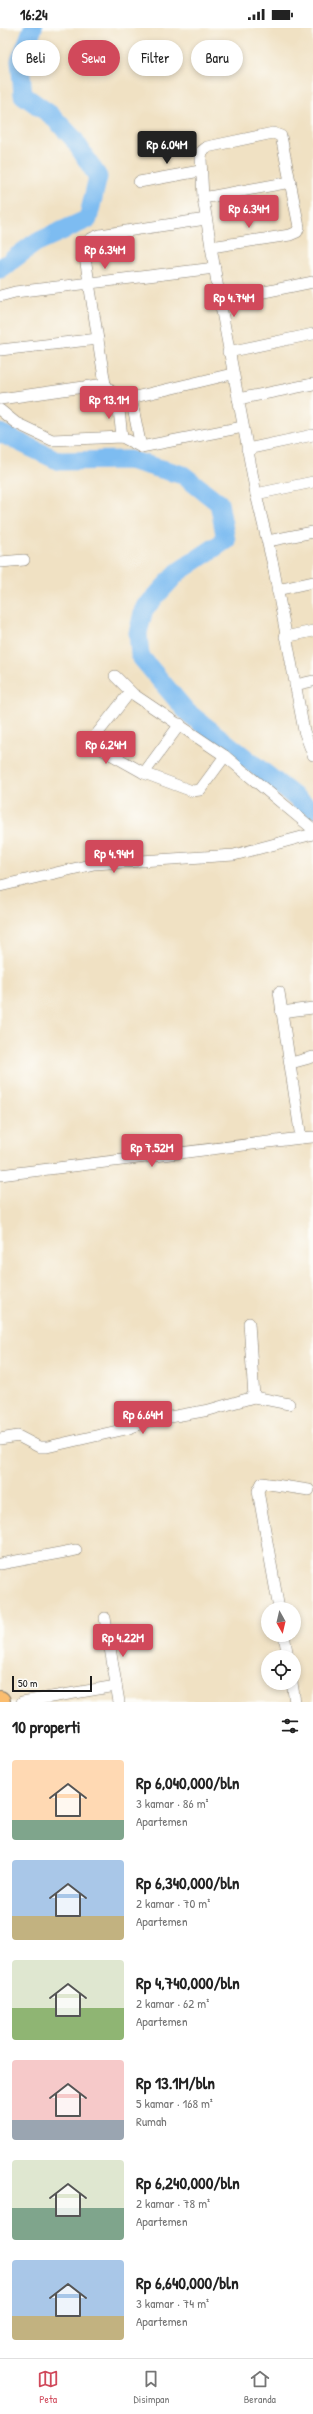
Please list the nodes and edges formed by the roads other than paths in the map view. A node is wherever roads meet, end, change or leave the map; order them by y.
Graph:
1 (200, 171) junction
2 (138, 182) dead end
3 (291, 182) junction
4 (203, 198) junction
5 (206, 219) junction
6 (211, 246) junction
7 (215, 268) junction
8 (313, 282) edge
9 (89, 284) junction
10 (0, 296) edge
11 (220, 301) junction
12 (313, 334) edge
13 (98, 339) junction
14 (0, 350) edge
15 (228, 352) junction
16 (232, 374) junction
17 (105, 384) junction
18 (313, 384) edge
19 (131, 398) junction
20 (0, 399) edge
21 (238, 399) junction
22 (118, 401) junction
23 (0, 410) edge
24 (243, 427) junction
25 (313, 435) edge
26 (122, 437) junction
27 (141, 447) junction
28 (247, 449) junction
29 (313, 482) edge
30 (256, 494) junction
31 (313, 532) edge
32 (268, 542) junction
33 (24, 560) dead end
34 (0, 562) edge
35 (313, 582) edge
36 (278, 590) junction
37 (313, 632) edge
38 (285, 637) junction
39 (115, 676) dead end
40 (313, 681) edge
41 (295, 685) junction
42 (130, 692) junction
43 (180, 724) junction
44 (309, 730) edge
45 (313, 755) edge
46 (225, 756) junction
47 (144, 773) junction
48 (313, 829) edge
49 (313, 834) edge
50 (0, 886) edge
51 (279, 992) dead end
52 (313, 1008) edge
53 (281, 1012) junction
54 (313, 1058) edge
55 (291, 1063) junction
56 (313, 1137) edge
57 (301, 1138) junction
58 (0, 1175) edge
59 (249, 1323) dead end
60 (254, 1397) junction
61 (288, 1404) dead end
62 (0, 1439) edge
63 (309, 1490) dead end
64 (76, 1550) dead end
65 (0, 1564) edge
66 (278, 1602) edge
67 (105, 1618) dead end
68 (116, 1686) junction
69 (293, 1690) edge
70 (22, 1702) edge
71 (119, 1702) edge
72 (295, 1702) edge

1 - 2 street
1 - 3 street
1 - 4 street
3 - 4 street
3 - 6 street
4 - 5 street
5 - 6 street
5 - 9 street
6 - 7 street
7 - 9 street
7 - 11 street
8 - 11 street
9 - 10 street
9 - 13 street
11 - 15 street
12 - 15 street
13 - 14 street
13 - 17 street
15 - 16 street
16 - 19 street
16 - 21 street
17 - 20 street
17 - 22 street
18 - 21 street
19 - 22 street
19 - 27 street
21 - 24 street
22 - 26 street
23 - 26 street
24 - 27 street
24 - 28 street
25 - 28 street
26 - 27 street
28 - 30 street
29 - 30 street
30 - 32 street
31 - 32 street
32 - 36 street
33 - 34 street
35 - 36 street
36 - 38 street
37 - 38 street
38 - 41 street
39 - 42 street
40 - 41 street
41 - 44 street
42 - 43 street
42 - 47 street
43 - 46 street
43 - 47 street
44 - 45 street
46 - 47 street
46 - 48 street
49 - 50 street
51 - 53 street
52 - 53 street
53 - 55 street
54 - 55 street
55 - 57 street
56 - 57 street
57 - 58 street
59 - 60 street
60 - 61 street
60 - 62 street
63 - 66 street
64 - 65 street
67 - 68 street
68 - 70 street
68 - 71 street
69 - 72 street

